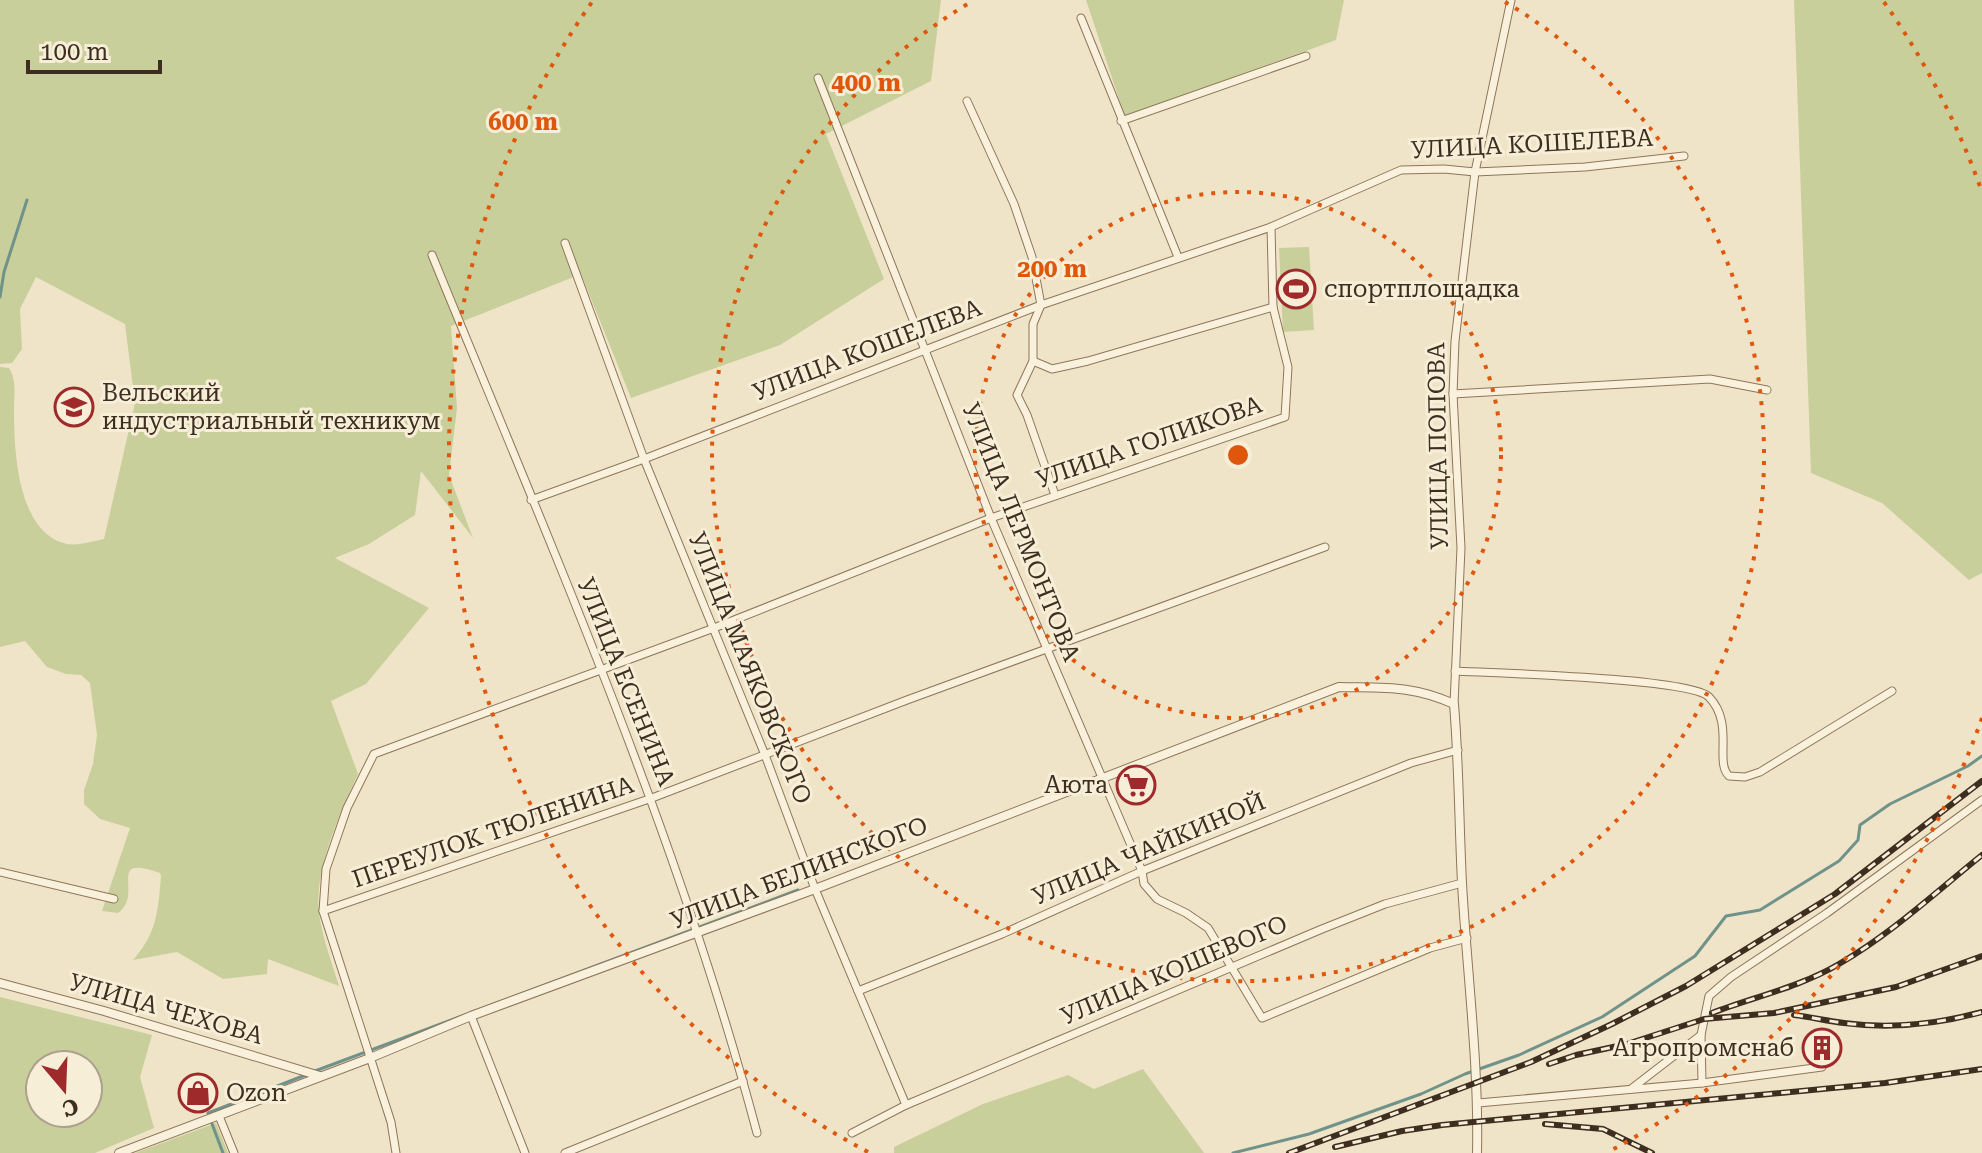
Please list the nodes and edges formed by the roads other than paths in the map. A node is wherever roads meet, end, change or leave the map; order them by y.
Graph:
1 (1511, 0) edge
2 (1081, 18) dead end
3 (1306, 56) dead end
4 (818, 78) dead end
5 (967, 101) dead end
6 (1121, 121) junction
7 (1684, 156) dead end
8 (1475, 172) junction
9 (1271, 227) junction
10 (565, 243) dead end
11 (432, 255) dead end
12 (1178, 257) junction
13 (1041, 305) junction
14 (1273, 307) junction
15 (926, 348) junction
16 (1033, 361) junction
17 (1767, 390) dead end
18 (1453, 394) junction
19 (644, 459) junction
20 (1055, 495) junction
21 (531, 500) junction
22 (991, 518) junction
23 (1325, 547) dead end
24 (714, 628) junction
25 (1047, 649) junction
26 (600, 669) junction
27 (1455, 671) junction
28 (1892, 691) dead end
29 (1454, 704) junction
30 (1458, 750) junction
31 (765, 755) junction
32 (1103, 777) junction
33 (652, 798) junction
34 (1982, 800) edge
35 (1142, 871) junction
36 (0, 872) edge
37 (1462, 883) junction
38 (815, 889) junction
39 (114, 899) dead end
40 (323, 911) junction
41 (698, 933) junction
42 (1467, 938) junction
43 (1232, 968) junction
44 (0, 983) edge
45 (858, 991) junction
46 (471, 1016) junction
47 (1701, 1035) junction
48 (370, 1058) junction
49 (1822, 1067) dead end
50 (320, 1076) junction
51 (743, 1081) junction
52 (1702, 1083) junction
53 (1629, 1090) junction
54 (1478, 1103) junction
55 (906, 1105) junction
56 (219, 1116) junction
57 (757, 1133) dead end
58 (852, 1133) dead end
59 (119, 1153) edge
60 (234, 1153) edge
61 (396, 1153) edge
62 (525, 1153) edge
63 (565, 1153) edge
64 (1477, 1153) edge

1 - 8 street, УЛИЦА ПОПОВА
2 - 6 street
3 - 6 street
4 - 15 street, УЛИЦА ЛЕРМОНТОВА
5 - 13 street
6 - 12 street
7 - 8 street, УЛИЦА КОШЕЛЕВА
8 - 9 street, УЛИЦА КОШЕЛЕВА
8 - 18 street, УЛИЦА ПОПОВА
9 - 12 street, УЛИЦА КОШЕЛЕВА
9 - 14 street, УЛИЦА ГОЛИКОВА
10 - 19 street, УЛИЦА МАЯКОВСКОГО
11 - 21 street, УЛИЦА ЕСЕНИНА
12 - 13 street, УЛИЦА КОШЕЛЕВА
13 - 15 street, УЛИЦА КОШЕЛЕВА
13 - 16 street
14 - 16 street
14 - 20 street, УЛИЦА ГОЛИКОВА
15 - 19 street, УЛИЦА КОШЕЛЕВА
15 - 22 street, УЛИЦА ЛЕРМОНТОВА
16 - 20 street
17 - 18 street
18 - 27 street, УЛИЦА ПОПОВА
19 - 21 street, УЛИЦА КОШЕЛЕВА
19 - 24 street, УЛИЦА МАЯКОВСКОГО
20 - 22 street, УЛИЦА ГОЛИКОВА
21 - 26 street, УЛИЦА ЕСЕНИНА
22 - 24 street, УЛИЦА ГОЛИКОВА
22 - 25 street, УЛИЦА ЛЕРМОНТОВА
23 - 25 street, ПЕРЕУЛОК ТЮЛЕНИНА
24 - 26 street, УЛИЦА ГОЛИКОВА
24 - 31 street, УЛИЦА МАЯКОВСКОГО
25 - 31 street, ПЕРЕУЛОК ТЮЛЕНИНА
25 - 32 street, УЛИЦА ЛЕРМОНТОВА
26 - 33 street, УЛИЦА ЕСЕНИНА
26 - 40 street, УЛИЦА ГОЛИКОВА
27 - 28 street
27 - 29 street, УЛИЦА ПОПОВА
29 - 30 street
29 - 32 street, УЛИЦА БЕЛИНСКОГО
30 - 35 street, УЛИЦА ЧАЙКИНОЙ
30 - 37 street
31 - 33 street, ПЕРЕУЛОК ТЮЛЕНИНА
31 - 38 street, УЛИЦА МАЯКОВСКОГО
32 - 35 street, УЛИЦА ЛЕРМОНТОВА
32 - 38 street, УЛИЦА БЕЛИНСКОГО
33 - 40 street, ПЕРЕУЛОК ТЮЛЕНИНА
33 - 41 street, УЛИЦА ЕСЕНИНА
34 - 47 street
35 - 43 street, УЛИЦА ЛЕРМОНТОВА
35 - 45 street, УЛИЦА ЧАЙКИНОЙ
36 - 39 street
37 - 42 street
37 - 43 street, УЛИЦА КОШЕВОГО
38 - 41 street, УЛИЦА БЕЛИНСКОГО
38 - 45 street, УЛИЦА МАЯКОВСКОГО
40 - 48 street
41 - 46 street, УЛИЦА БЕЛИНСКОГО
41 - 51 street, УЛИЦА ЕСЕНИНА
42 - 43 street, УЛИЦА ЛЕРМОНТОВА
42 - 54 street
43 - 55 street, УЛИЦА КОШЕВОГО
44 - 50 street, УЛИЦА ЧЕХОВА
45 - 55 street, УЛИЦА МАЯКОВСКОГО
46 - 48 street, УЛИЦА БЕЛИНСКОГО
46 - 62 street
47 - 52 street
47 - 53 street
48 - 50 street, УЛИЦА БЕЛИНСКОГО
48 - 61 street
49 - 52 street
50 - 56 street, УЛИЦА БЕЛИНСКОГО
51 - 57 street, УЛИЦА ЕСЕНИНА
51 - 63 street
52 - 53 street
53 - 54 street
54 - 64 street
55 - 58 street, УЛИЦА КОШЕВОГО
56 - 59 street, УЛИЦА БЕЛИНСКОГО
56 - 60 street

